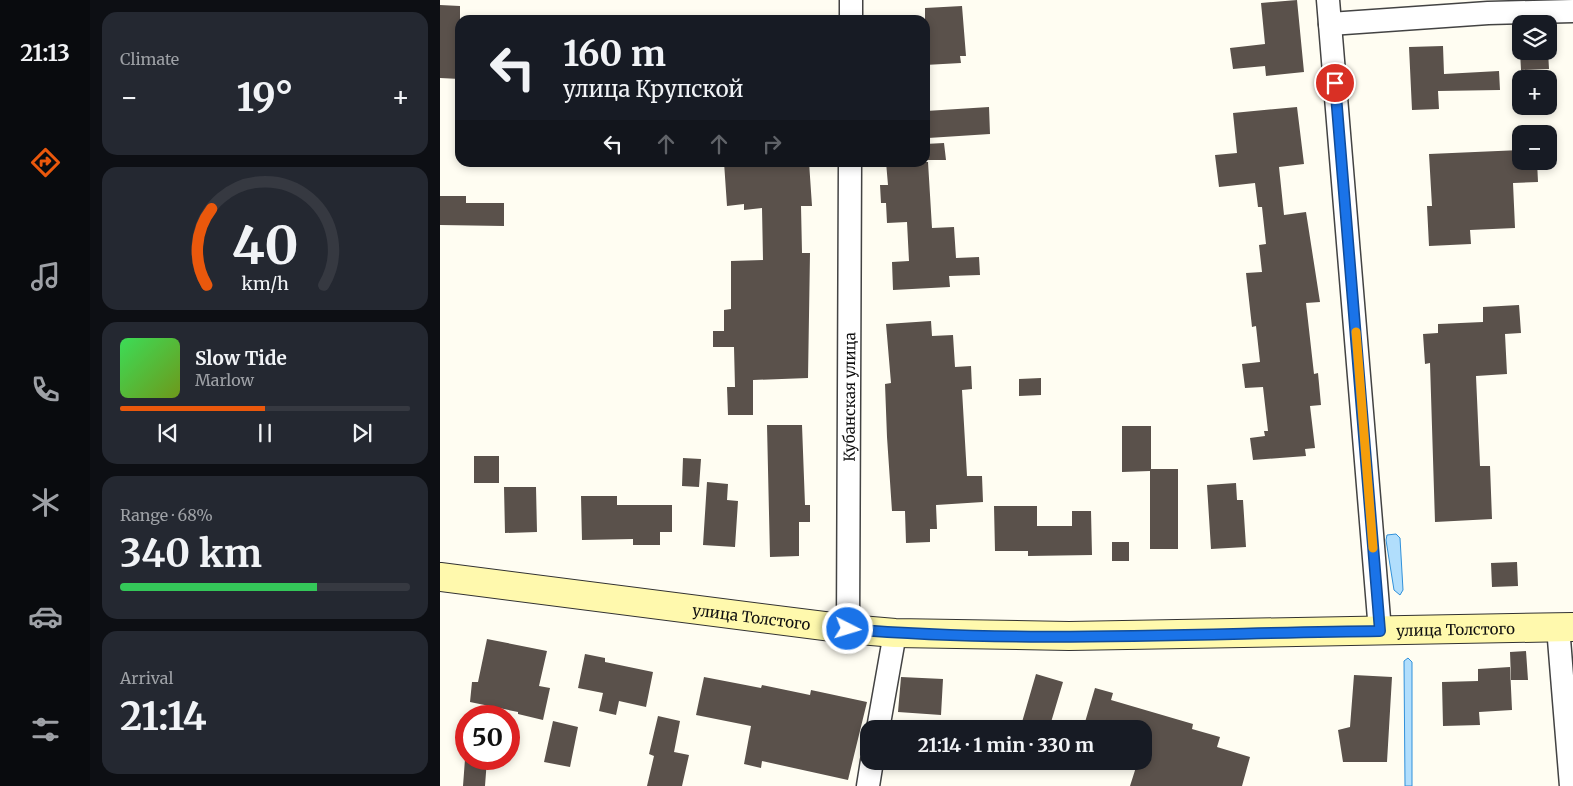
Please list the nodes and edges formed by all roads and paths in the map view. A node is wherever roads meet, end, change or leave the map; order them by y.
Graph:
1 (851, 0) edge
2 (1328, 0) edge
3 (1573, 11) edge
4 (851, 15) edge
5 (1330, 24) junction
6 (850, 167) edge
7 (440, 577) edge
8 (1566, 627) edge
9 (848, 629) junction
10 (1380, 631) junction
11 (894, 633) junction
12 (880, 720) edge
13 (871, 770) edge
14 (868, 786) edge
15 (1571, 786) edge

1 - 4 street
2 - 5 street
3 - 5 street
5 - 10 street
6 - 9 street, Кубанская улица
7 - 9 main road, улица Толстого
8 - 10 main road, улица Толстого
8 - 15 street
9 - 11 main road, улица Толстого
10 - 11 main road, улица Толстого
11 - 12 street
13 - 14 street

